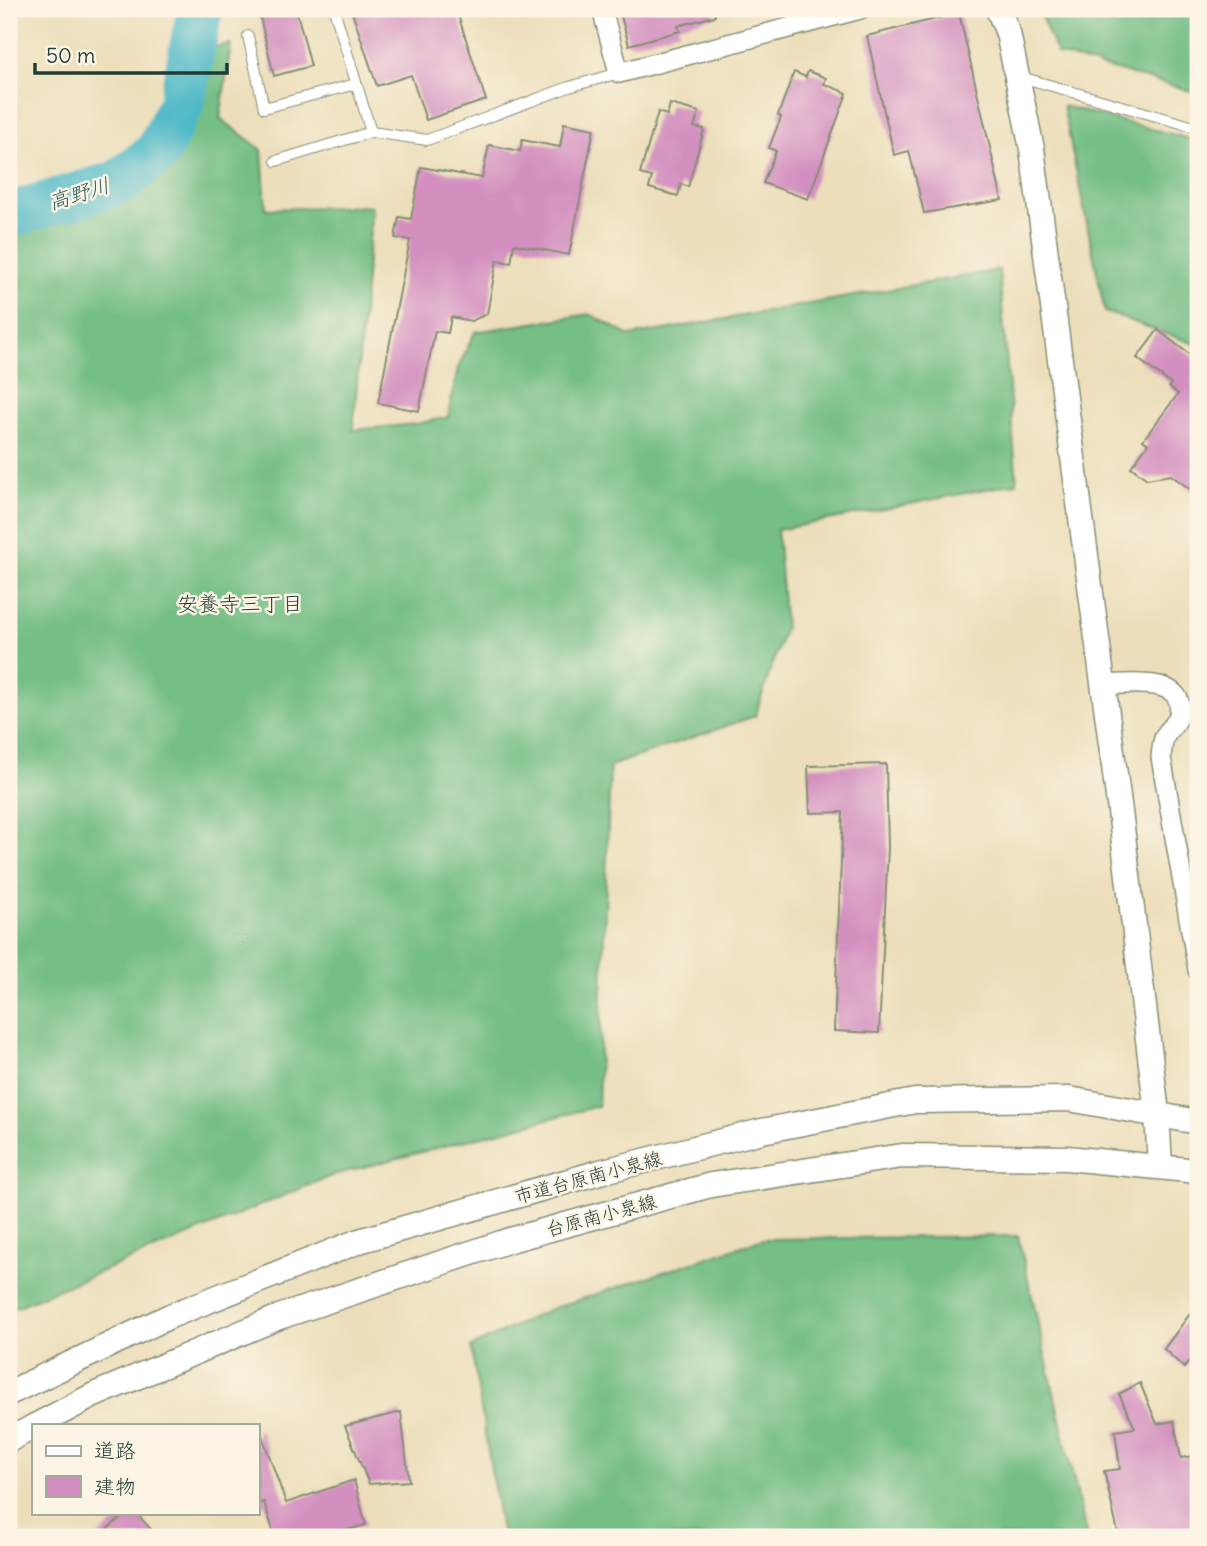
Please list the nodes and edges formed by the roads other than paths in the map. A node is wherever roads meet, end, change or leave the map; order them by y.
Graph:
1 (334, 9) edge
2 (602, 9) edge
3 (860, 9) edge
4 (999, 9) edge
5 (248, 36) dead end
6 (619, 74) junction
7 (1017, 76) junction
8 (356, 84) junction
9 (1198, 128) edge
10 (371, 132) junction
11 (276, 161) dead end
12 (1103, 685) junction
13 (1198, 970) edge
14 (1157, 1113) junction
15 (1198, 1122) edge
16 (1160, 1166) junction
17 (1198, 1171) edge
18 (9, 1394) edge
19 (39, 1424) edge
20 (32, 1428) edge
21 (9, 1440) edge

1 - 8 lane
2 - 6 street
3 - 6 street
4 - 7 street
5 - 8 lane
6 - 10 lane
7 - 9 lane
7 - 12 street
8 - 10 lane
10 - 11 lane
12 - 13 street
12 - 14 street
14 - 15 street, 市道台原南小泉線
14 - 16 street
14 - 18 street, 市道台原南小泉線
16 - 17 street, 台原南小泉線
16 - 19 street, 台原南小泉線
20 - 21 street, 台原南小泉線

